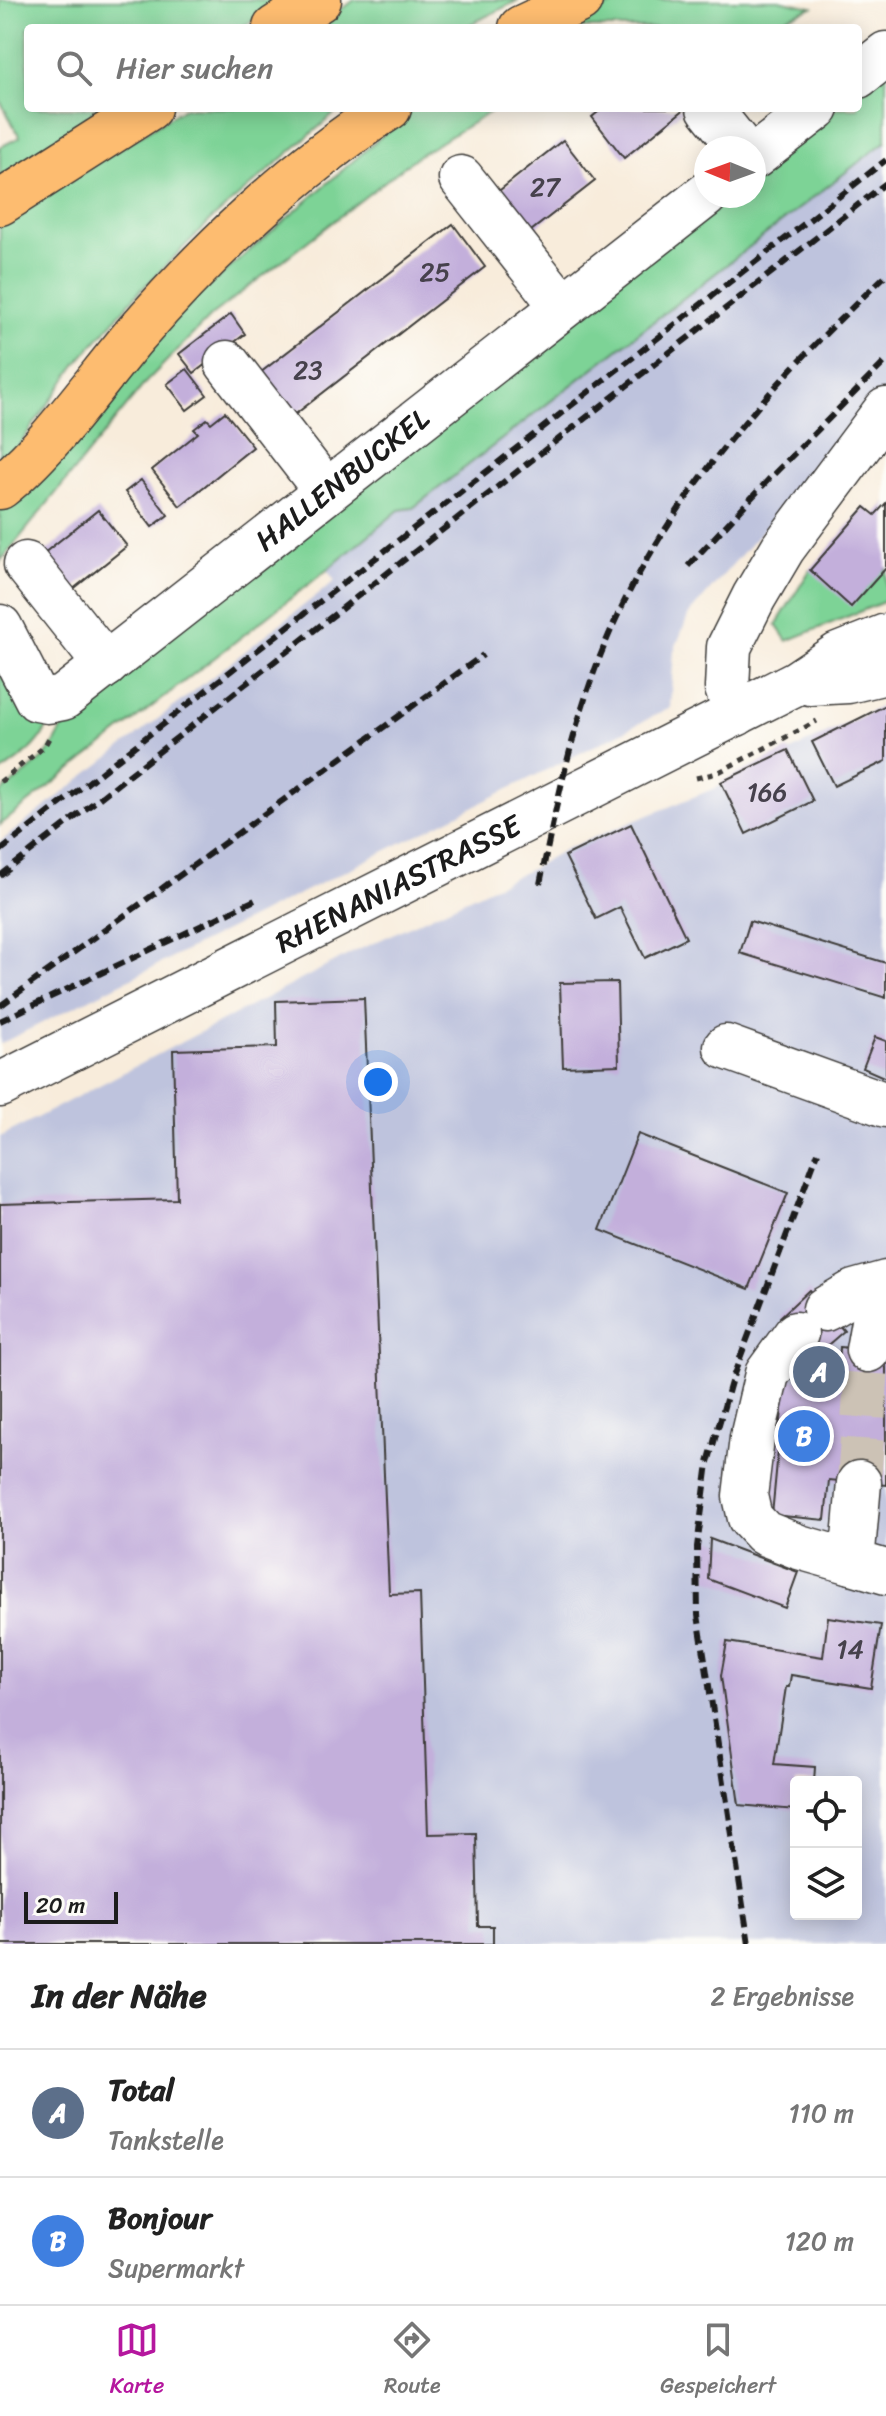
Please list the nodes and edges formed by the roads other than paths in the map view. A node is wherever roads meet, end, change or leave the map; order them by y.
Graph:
1 (319, 0) edge
2 (580, 0) edge
3 (281, 24) edge
4 (529, 24) edge
5 (886, 54) edge
6 (862, 73) edge
7 (143, 112) edge
8 (384, 112) edge
9 (712, 112) edge
10 (812, 112) edge
11 (731, 136) edge
12 (766, 148) edge
13 (461, 178) dead end
14 (16, 193) edge
15 (694, 204) edge
16 (562, 306) junction
17 (227, 363) dead end
18 (886, 410) edge
19 (0, 487) edge
20 (326, 491) junction
21 (26, 564) dead end
22 (0, 627) edge
23 (886, 636) edge
24 (106, 665) junction
25 (886, 672) edge
26 (796, 683) junction
27 (736, 714) junction
28 (726, 1047) dead end
29 (0, 1085) edge
30 (886, 1105) edge
31 (886, 1283) edge
32 (886, 1309) edge
33 (868, 1350) tunnel mouth
34 (859, 1483) tunnel mouth
35 (869, 1567) edge

1 - 3 main road
2 - 4 main road
5 - 6 street
7 - 14 main road
8 - 19 main road
9 - 11 street
10 - 12 street
13 - 16 street
15 - 16 street, HALLENBUCKEL
16 - 20 street, HALLENBUCKEL
17 - 20 street
18 - 27 street
20 - 24 street, HALLENBUCKEL
21 - 24 street
22 - 24 street, HALLENBUCKEL
23 - 26 street, RHENANIASTRASSE
25 - 26 street, RHENANIASTRASSE
26 - 27 street, RHENANIASTRASSE
27 - 29 street, RHENANIASTRASSE
28 - 30 street
31 - 35 street
32 - 33 street
34 - 35 street

